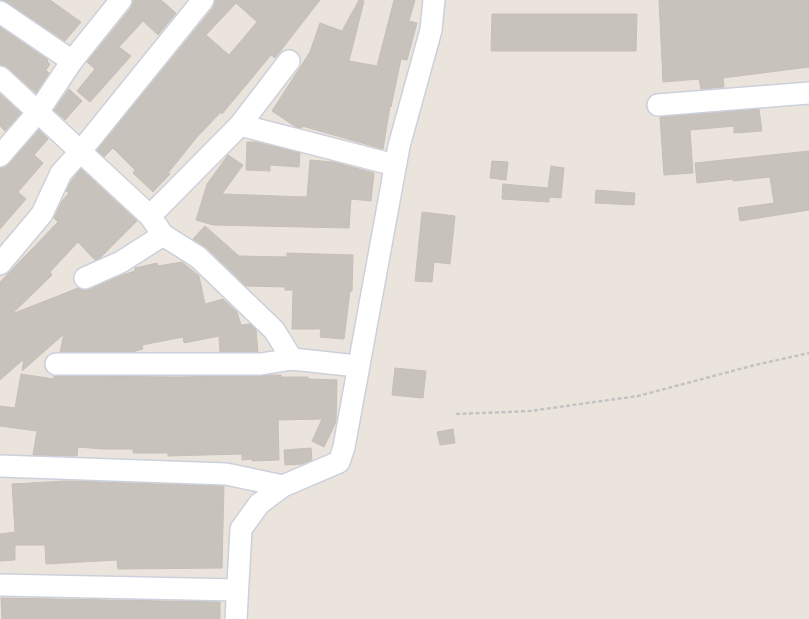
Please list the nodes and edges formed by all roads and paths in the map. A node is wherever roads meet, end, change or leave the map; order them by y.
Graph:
1 (121, 0) edge
2 (203, 0) edge
3 (434, 0) edge
4 (0, 12) edge
5 (72, 61) junction
6 (289, 61) dead end
7 (0, 77) edge
8 (809, 93) edge
9 (658, 105) dead end
10 (38, 112) junction
11 (240, 125) junction
12 (80, 152) junction
13 (0, 156) edge
14 (395, 165) junction
15 (150, 216) junction
16 (163, 235) junction
17 (0, 264) edge
18 (85, 278) dead end
19 (809, 353) edge
20 (292, 359) junction
21 (56, 364) dead end
22 (357, 366) junction
23 (456, 414) dead end
24 (0, 466) edge
25 (283, 486) junction
26 (0, 585) edge
27 (236, 590) junction
28 (236, 619) edge

1 - 5 street
2 - 12 street
3 - 14 street
4 - 5 street
5 - 10 street
6 - 11 street
7 - 10 street
8 - 9 street
10 - 12 street
10 - 13 street
11 - 14 street
11 - 15 street
12 - 15 street
12 - 17 street
14 - 22 street
15 - 16 street
16 - 18 street
16 - 20 street
19 - 23 path
20 - 21 street
20 - 22 street
22 - 25 street
24 - 25 street
25 - 27 street
26 - 27 street
27 - 28 street

